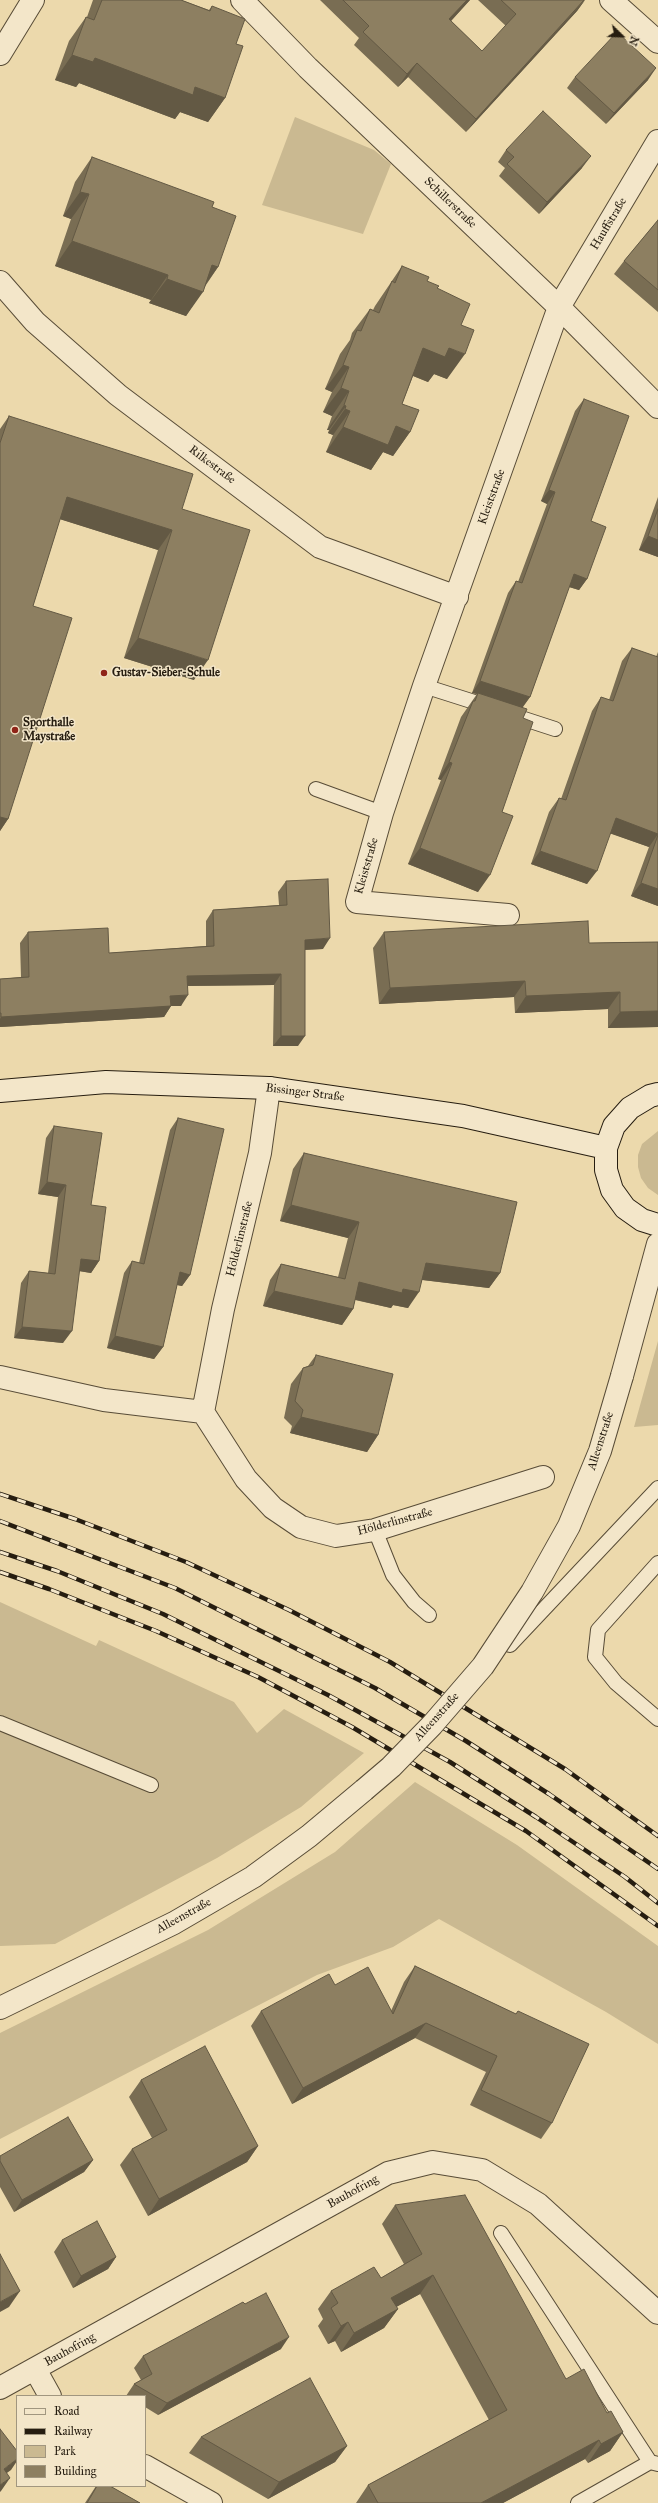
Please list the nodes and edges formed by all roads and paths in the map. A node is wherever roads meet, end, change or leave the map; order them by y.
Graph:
1 (33, 0) edge
2 (242, 0) edge
3 (611, 0) edge
4 (658, 42) edge
5 (0, 54) edge
6 (658, 140) edge
7 (0, 282) edge
8 (559, 307) junction
9 (658, 407) edge
10 (457, 597) junction
11 (424, 686) junction
12 (555, 729) dead end
13 (316, 789) dead end
14 (382, 813) junction
15 (508, 915) dead end
16 (269, 1088) junction
17 (0, 1091) edge
18 (658, 1094) edge
19 (606, 1148) junction
20 (658, 1225) edge
21 (658, 1244) edge
22 (0, 1377) edge
23 (203, 1412) junction
24 (543, 1477) dead end
25 (658, 1488) edge
26 (376, 1530) junction
27 (658, 1563) edge
28 (429, 1615) dead end
29 (510, 1645) dead end
30 (658, 1719) edge
31 (0, 1723) edge
32 (150, 1785) dead end
33 (0, 2008) edge
34 (501, 2233) dead end
35 (658, 2313) edge
36 (35, 2369) junction
37 (0, 2388) edge
38 (49, 2395) edge
39 (654, 2463) edge
40 (146, 2467) edge
41 (211, 2503) edge
42 (578, 2503) edge

1 - 5 street
2 - 8 street, Schillerstraße
3 - 4 street
6 - 8 street, Hauffstraße
7 - 10 street, Rilkestraße
8 - 9 street, Schillerstraße
8 - 10 street, Kleiststraße
10 - 11 street, Kleiststraße
11 - 12 lane
11 - 14 street, Kleiststraße
13 - 14 lane
14 - 15 street, Kleiststraße
16 - 17 street, Bissinger Straße
16 - 19 street, Bissinger Straße
16 - 23 street, Hölderlinstraße
18 - 19 street
19 - 20 street
21 - 33 street, Alleenstraße, bridge
22 - 23 street
23 - 26 street, Hölderlinstraße
24 - 26 street, Hölderlinstraße
25 - 29 lane
26 - 28 lane
27 - 30 lane
31 - 32 lane
34 - 39 lane
35 - 36 street, Bauhofring
36 - 37 street, Bauhofring
36 - 38 street, Bauhofring
39 - 42 lane
40 - 41 street

